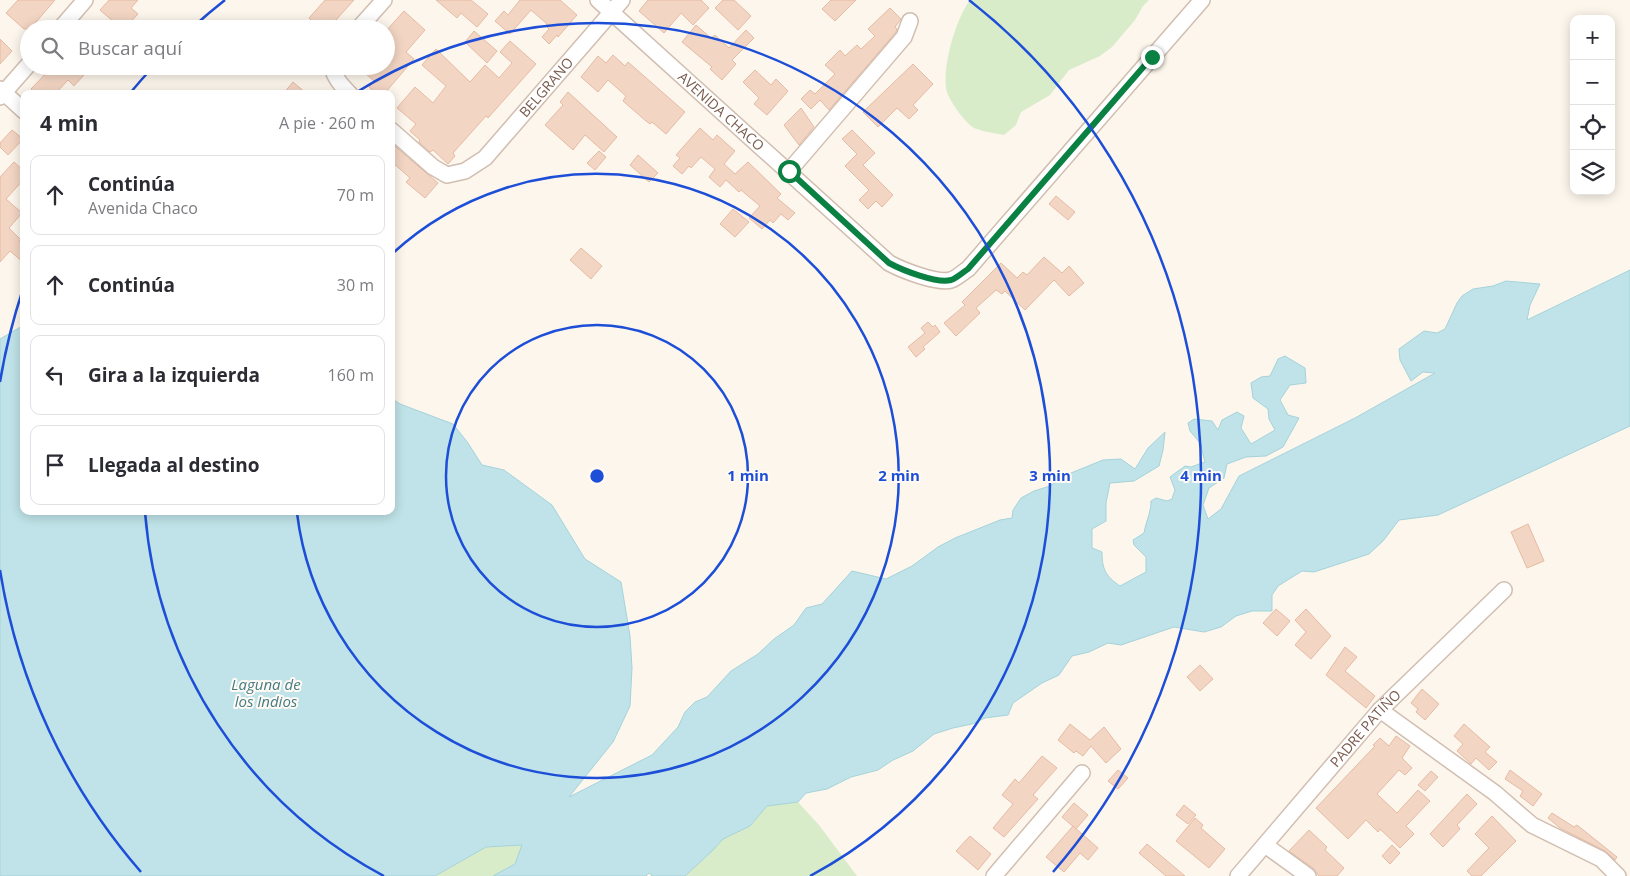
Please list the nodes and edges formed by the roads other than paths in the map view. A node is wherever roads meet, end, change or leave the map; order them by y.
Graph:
1 (85, 0) edge
2 (384, 0) edge
3 (598, 0) edge
4 (622, 0) edge
5 (1202, 0) edge
6 (612, 12) junction
7 (68, 20) edge
8 (366, 20) edge
9 (910, 21) dead end
10 (20, 73) edge
11 (334, 75) edge
12 (346, 90) edge
13 (1, 93) edge
14 (20, 108) edge
15 (395, 134) edge
16 (789, 171) junction
17 (1504, 590) dead end
18 (1380, 710) junction
19 (1082, 773) dead end
20 (1265, 845) junction
21 (1001, 874) edge
22 (1238, 876) edge
23 (1308, 876) edge
24 (1618, 876) edge

1 - 7 street
2 - 8 street
3 - 6 street, AVENIDA CHACO
4 - 6 street, BELGRANO
5 - 16 street, AVENIDA CHACO
6 - 15 street, BELGRANO
6 - 16 street, AVENIDA CHACO
9 - 16 street
10 - 13 street
11 - 12 street
13 - 14 street
17 - 18 street, PADRE PATIÑO
18 - 20 street, PADRE PATIÑO
18 - 24 street
19 - 21 street
20 - 22 street, PADRE PATIÑO
20 - 23 street

